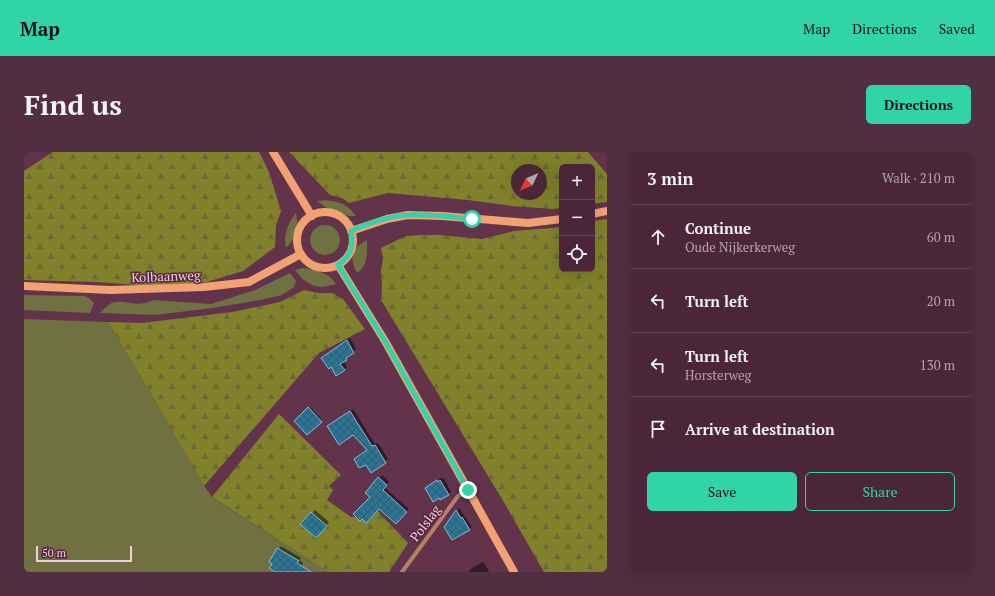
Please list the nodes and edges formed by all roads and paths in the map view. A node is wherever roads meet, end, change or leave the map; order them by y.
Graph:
1 (273, 152) edge
2 (607, 211) edge
3 (595, 213) edge
4 (312, 216) junction
5 (559, 219) edge
6 (351, 231) junction
7 (301, 254) junction
8 (338, 265) junction
9 (24, 286) edge
10 (468, 490) junction
11 (402, 572) edge
12 (514, 572) edge

1 - 4 main road
2 - 3 main road
4 - 6 main road
4 - 7 main road
5 - 6 main road
6 - 8 main road
7 - 8 main road
7 - 9 main road, Kolbaanweg
8 - 10 main road
10 - 11 street, Polslag
10 - 12 main road

